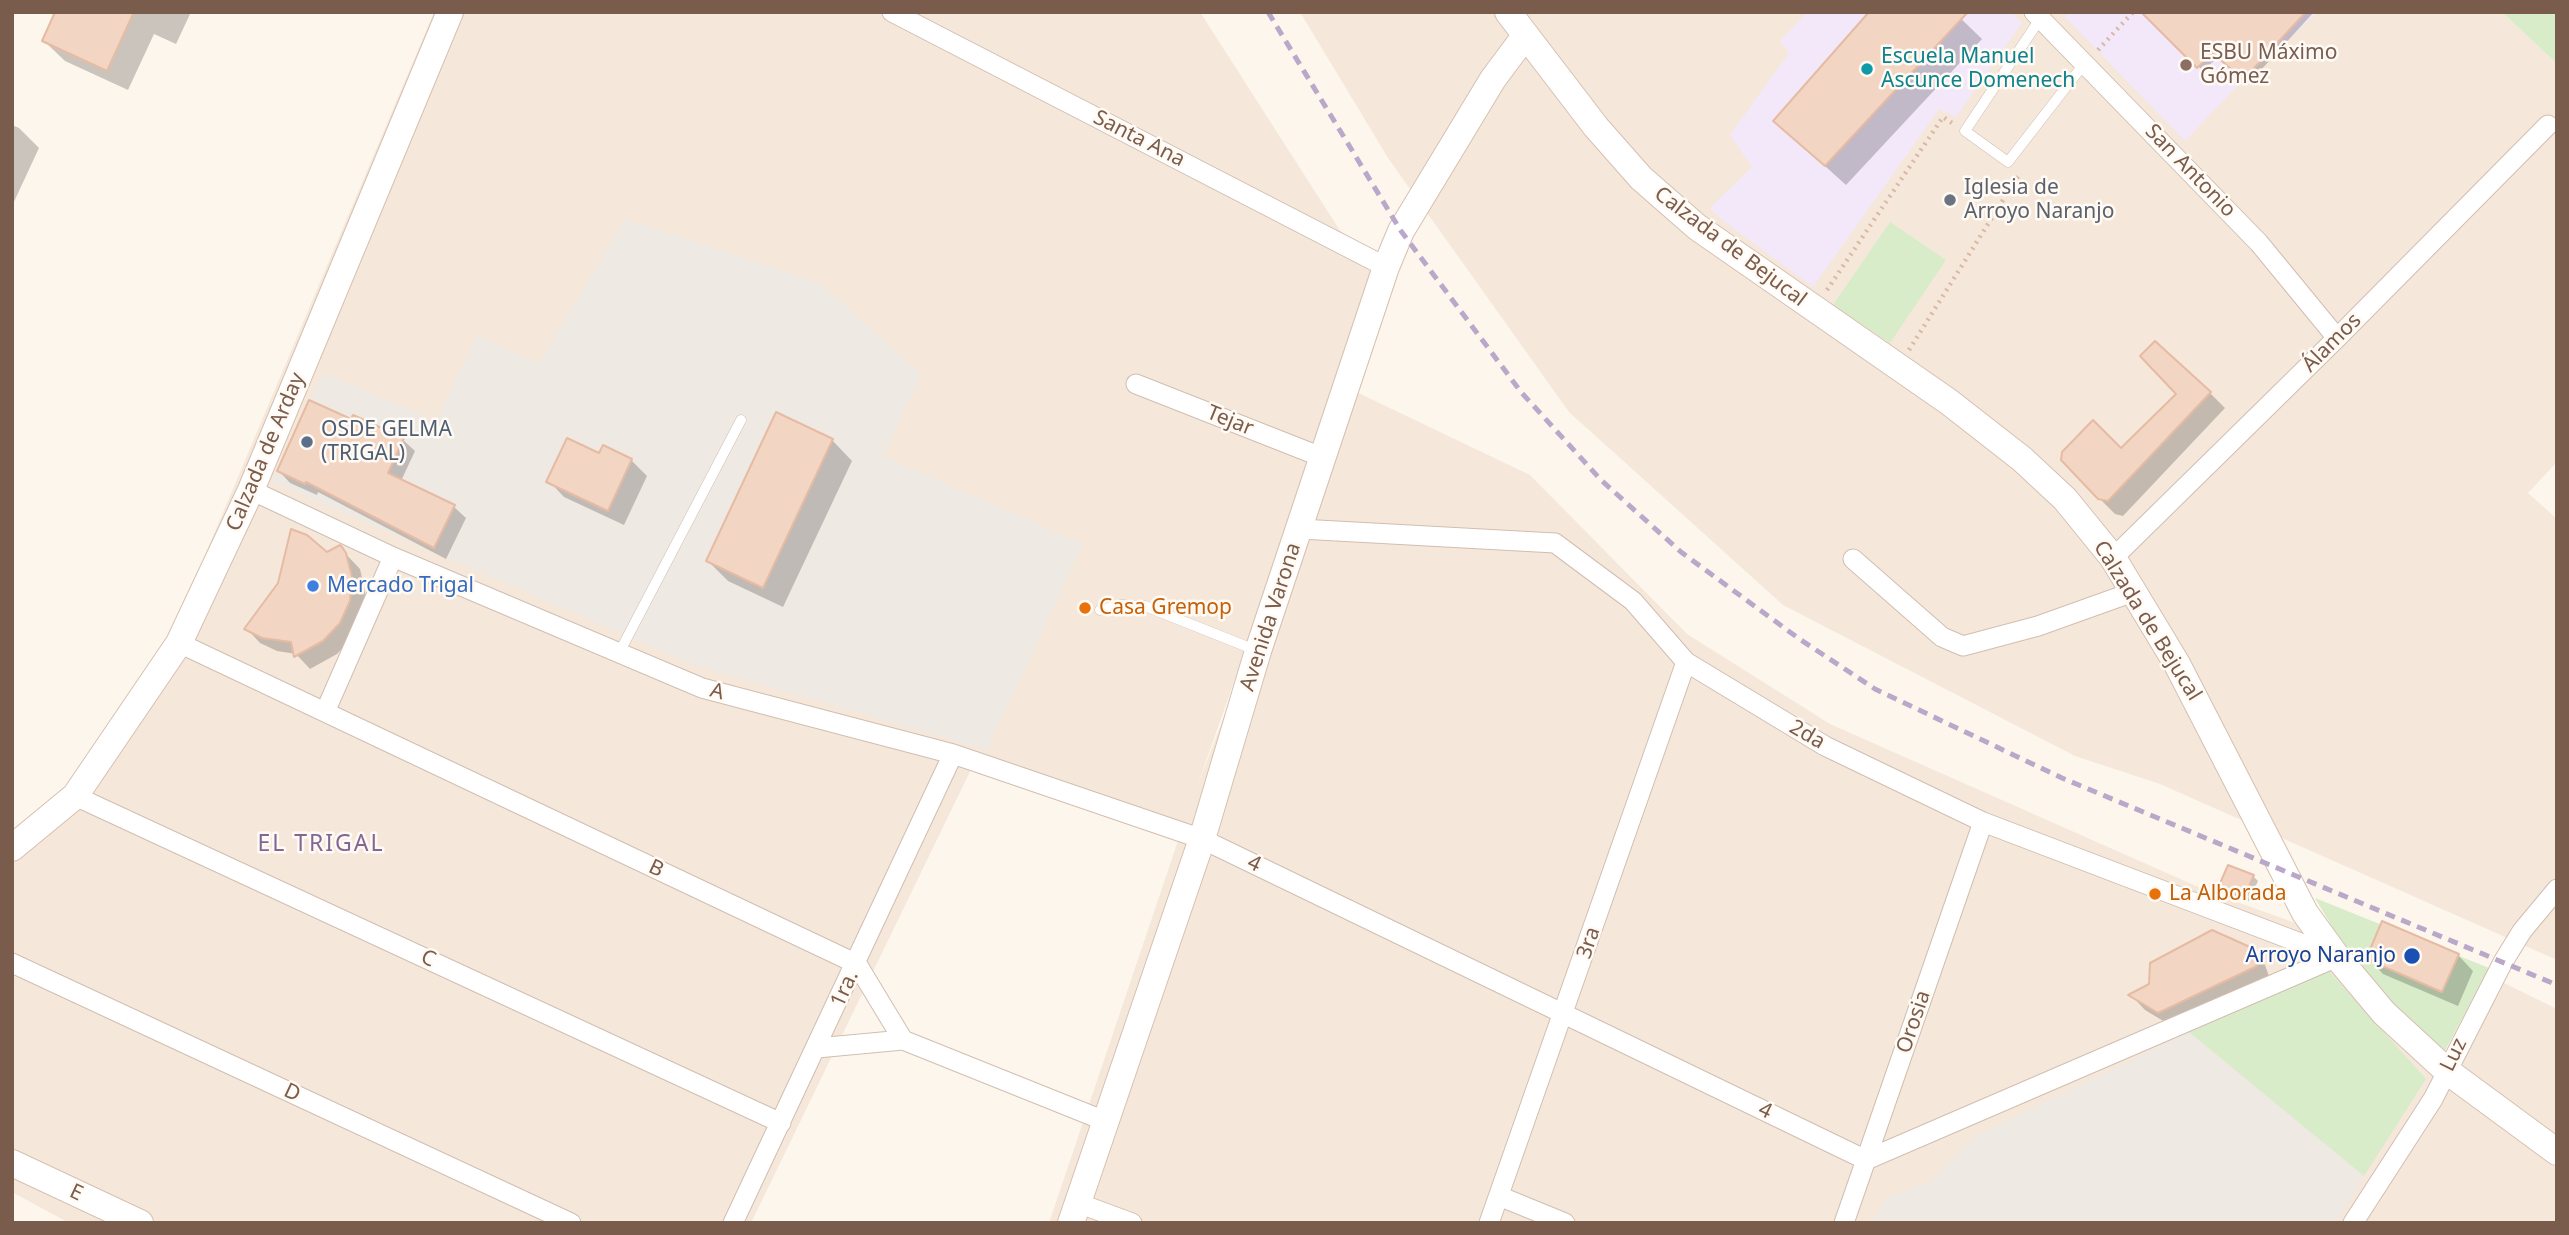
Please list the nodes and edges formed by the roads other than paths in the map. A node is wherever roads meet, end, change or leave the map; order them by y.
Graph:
1 (450, 12) edge
2 (892, 12) edge
3 (1508, 12) edge
4 (2037, 16) edge
5 (1525, 36) junction
6 (2091, 57) junction
7 (2548, 125) dead end
8 (1386, 267) junction
9 (2337, 338) junction
10 (1136, 384) dead end
11 (741, 420) dead end
12 (1324, 458) junction
13 (251, 490) junction
14 (1300, 529) junction
15 (393, 557) junction
16 (2113, 558) junction
17 (1853, 559) dead end
18 (2133, 592) junction
19 (1100, 610) dead end
20 (179, 643) junction
21 (1258, 651) junction
22 (619, 653) junction
23 (1686, 662) junction
24 (325, 712) junction
25 (953, 754) junction
26 (75, 796) junction
27 (1983, 822) junction
28 (1202, 839) junction
29 (12, 848) edge
30 (2557, 889) edge
31 (2337, 957) junction
32 (12, 964) edge
33 (857, 964) junction
34 (1564, 1014) junction
35 (903, 1040) junction
36 (817, 1048) junction
37 (2447, 1071) junction
38 (1105, 1121) junction
39 (781, 1123) junction
40 (2557, 1152) edge
41 (1866, 1160) junction
42 (12, 1163) edge
43 (1499, 1196) junction
44 (1074, 1213) edge
45 (140, 1223) edge
46 (571, 1223) edge
47 (733, 1223) edge
48 (1132, 1223) edge
49 (1489, 1223) edge
50 (1565, 1223) edge
51 (1844, 1223) edge
52 (2353, 1223) edge

1 - 13 street, Calzada de Arday
2 - 8 street, Santa Ana
3 - 5 street, Calzada de Bejucal
4 - 6 street, San Antonio
4 - 6 lane
5 - 8 street, Avenida Varona
5 - 16 street, Calzada de Bejucal
6 - 9 street, San Antonio
7 - 9 street, Álamos
8 - 12 street, Avenida Varona
9 - 16 street, Álamos
10 - 12 street, Tejar
11 - 22 lane
12 - 14 street, Avenida Varona
13 - 15 street, A
13 - 20 street, Calzada de Arday
14 - 21 street, Avenida Varona
14 - 23 street, 2da
15 - 22 street, A
15 - 24 street
16 - 18 street, Calzada de Bejucal
17 - 18 street
18 - 31 street, Calzada de Bejucal
19 - 21 lane
20 - 24 street, B
20 - 26 street, Calzada de Arday
21 - 28 street, Avenida Varona
22 - 25 street, A
23 - 27 street, 2da
23 - 34 street, 3ra
24 - 33 street, B
25 - 28 street, A
25 - 33 street, 1ra.
26 - 29 street, Calzada de Arday
26 - 39 street, C
27 - 31 street, 2da
27 - 41 street, Orosia
28 - 34 street, 4
28 - 38 street, Avenida Varona
30 - 37 street, Luz
31 - 37 street, Calzada de Bejucal
31 - 41 street
32 - 46 street, D
33 - 35 street
33 - 36 street, 1ra.
34 - 41 street, 4
34 - 43 street, 3ra
35 - 36 street
35 - 38 street
36 - 39 street, 1ra.
37 - 40 street, Calzada de Bejucal
37 - 52 street, Luz
38 - 44 street, Avenida Varona
39 - 47 street, 1ra.
41 - 51 street, Orosia
42 - 45 street, E
43 - 49 street, 3ra
43 - 50 street
44 - 48 street

